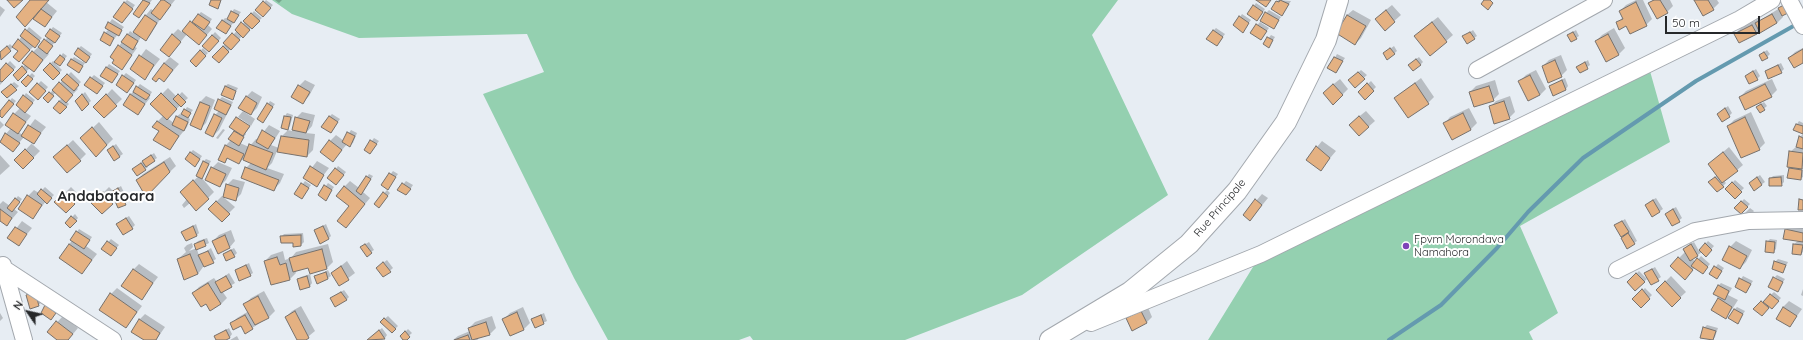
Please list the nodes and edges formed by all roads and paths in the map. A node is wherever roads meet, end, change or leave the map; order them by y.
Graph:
1 (1338, 0) edge
2 (1604, 0) edge
3 (1772, 0) edge
4 (1789, 0) edge
5 (1803, 26) edge
6 (1477, 70) dead end
7 (1803, 220) edge
8 (2, 265) edge
9 (1617, 270) dead end
10 (1053, 339) edge
11 (24, 340) edge
12 (113, 340) edge

1 - 10 main road, Rue Principale
2 - 6 street
3 - 10 street
4 - 5 street
7 - 9 street
8 - 11 street
8 - 12 street

